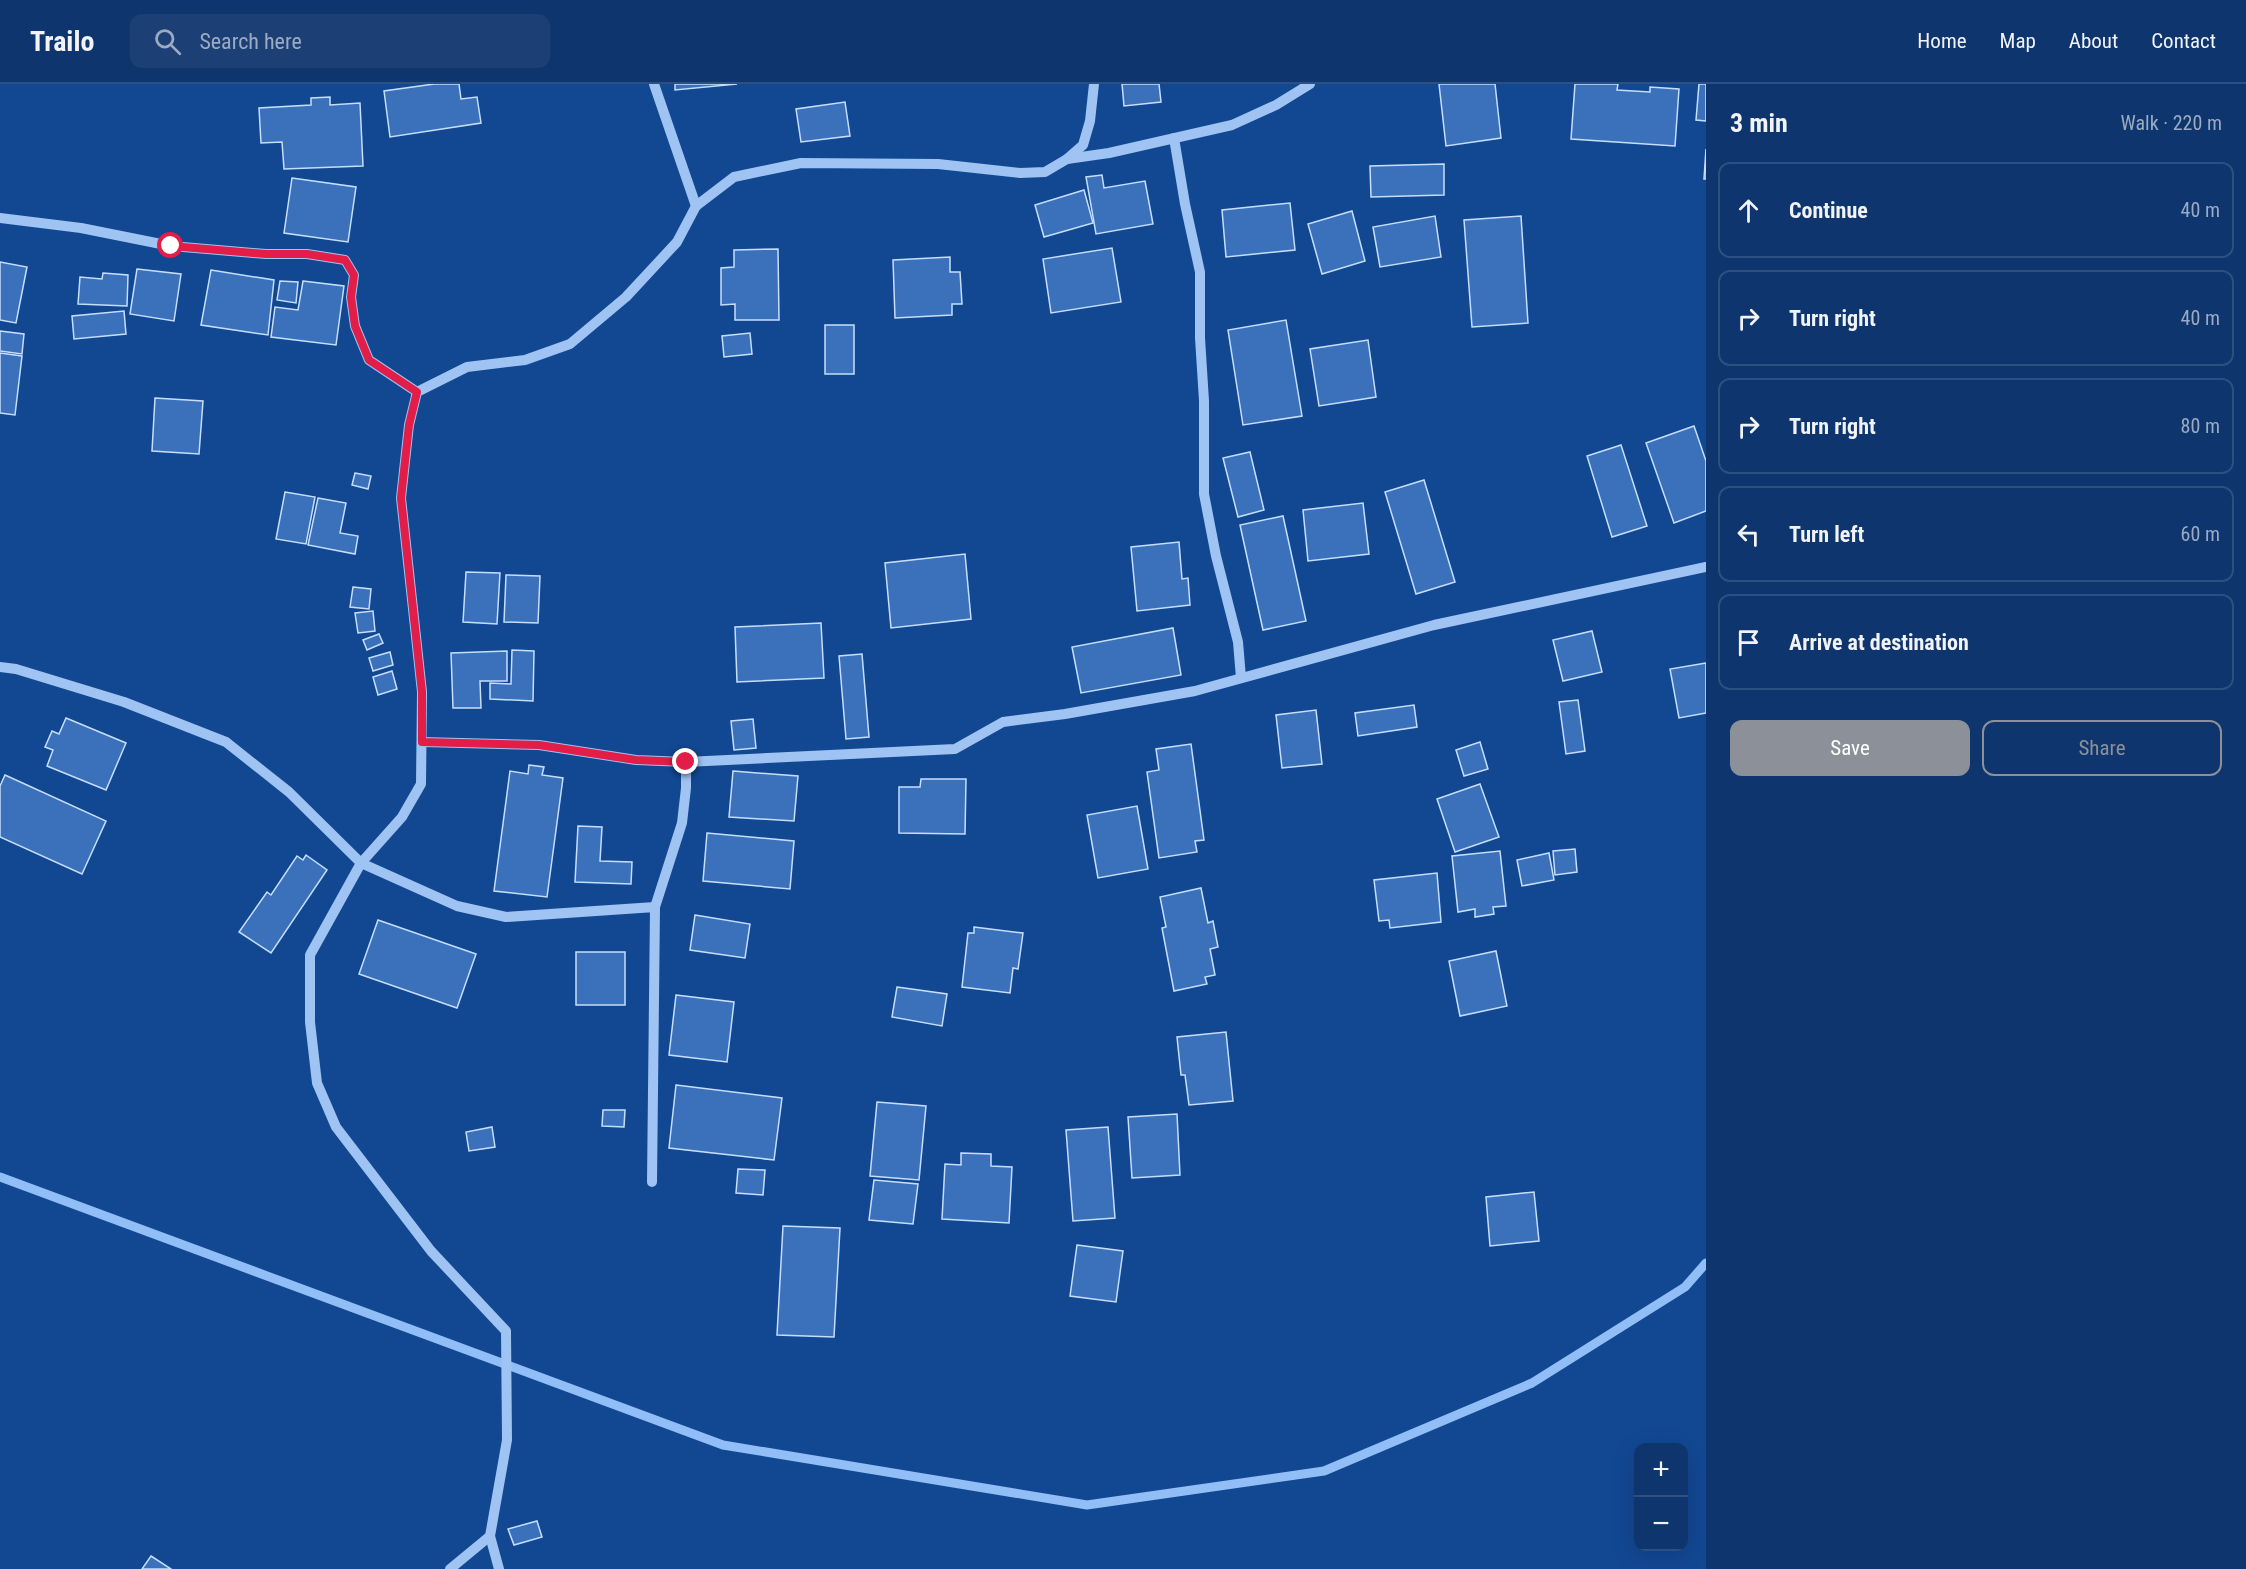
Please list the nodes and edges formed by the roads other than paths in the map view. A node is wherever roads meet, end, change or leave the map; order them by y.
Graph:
1 (654, 84) edge
2 (1094, 84) edge
3 (1310, 84) edge
4 (1174, 138) junction
5 (1067, 159) junction
6 (696, 206) junction
7 (0, 218) edge
8 (417, 392) junction
9 (1706, 567) edge
10 (0, 667) edge
11 (1241, 678) junction
12 (422, 742) junction
13 (686, 762) junction
14 (361, 863) junction
15 (655, 907) junction
16 (652, 1182) dead end
17 (490, 1536) junction
18 (450, 1569) edge
19 (499, 1569) edge

1 - 6 street
2 - 5 street
3 - 4 street
4 - 5 street
4 - 11 street
5 - 6 street
6 - 8 street
7 - 8 street
8 - 12 street
9 - 11 street
10 - 14 street
11 - 13 street
12 - 13 street
12 - 14 street
13 - 15 street
14 - 15 street
14 - 17 street
15 - 16 street
17 - 18 street
17 - 19 street

